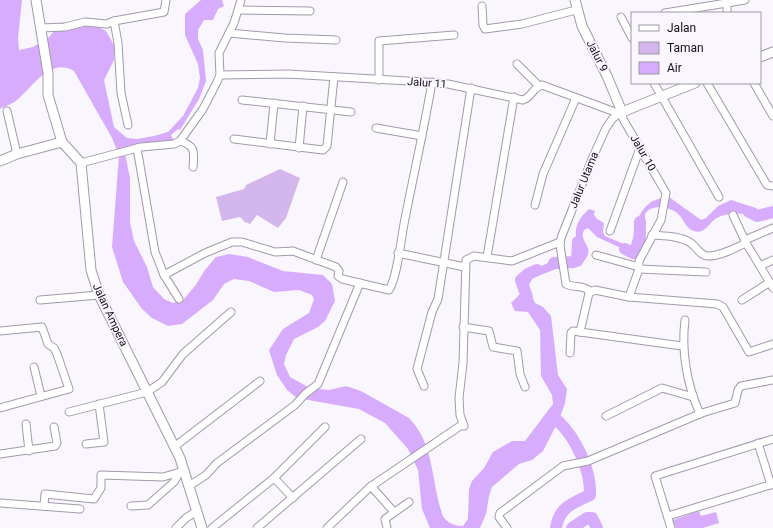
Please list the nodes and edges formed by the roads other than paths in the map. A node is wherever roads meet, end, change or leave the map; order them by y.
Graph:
1 (36, 0) edge
2 (166, 0) edge
3 (241, 0) edge
4 (575, 0) edge
5 (745, 0) edge
6 (727, 3) junction
7 (482, 6) dead end
8 (239, 10) junction
9 (576, 10) junction
10 (310, 11) dead end
11 (671, 12) edge
12 (727, 12) edge
13 (621, 17) dead end
14 (114, 21) junction
15 (41, 32) junction
16 (229, 33) junction
17 (454, 35) dead end
18 (631, 36) edge
19 (336, 40) dead end
20 (773, 52) edge
21 (761, 56) edge
22 (517, 64) dead end
23 (220, 75) junction
24 (334, 77) junction
25 (379, 80) junction
26 (432, 82) junction
27 (654, 84) edge
28 (690, 84) edge
29 (708, 84) edge
30 (755, 84) edge
31 (539, 86) junction
32 (679, 86) edge
33 (471, 88) junction
34 (660, 96) junction
35 (514, 98) junction
36 (576, 98) junction
37 (242, 100) dead end
38 (274, 103) junction
39 (770, 105) edge
40 (303, 106) junction
41 (332, 110) junction
42 (7, 111) dead end
43 (352, 112) dead end
44 (622, 112) junction
45 (773, 116) edge
46 (128, 125) dead end
47 (376, 128) dead end
48 (422, 136) junction
49 (234, 139) dead end
50 (180, 141) junction
51 (62, 142) junction
52 (270, 144) junction
53 (299, 148) junction
54 (640, 148) junction
55 (134, 149) junction
56 (17, 154) junction
57 (0, 161) edge
58 (81, 163) junction
59 (192, 167) dead end
60 (343, 182) dead end
61 (773, 186) edge
62 (719, 197) dead end
63 (535, 205) dead end
64 (733, 215) dead end
65 (773, 228) edge
66 (610, 231) dead end
67 (652, 235) junction
68 (746, 241) junction
69 (560, 242) junction
70 (398, 253) junction
71 (596, 256) dead end
72 (487, 257) junction
73 (316, 260) junction
74 (773, 260) edge
75 (443, 262) junction
76 (760, 266) junction
77 (464, 267) junction
78 (639, 268) junction
79 (706, 272) dead end
80 (164, 275) junction
81 (360, 283) junction
82 (771, 285) edge
83 (590, 291) junction
84 (99, 295) junction
85 (629, 297) junction
86 (178, 299) dead end
87 (40, 300) dead end
88 (742, 300) dead end
89 (231, 312) dead end
90 (685, 320) dead end
91 (464, 327) junction
92 (0, 331) edge
93 (580, 332) junction
94 (773, 344) edge
95 (682, 346) dead end
96 (570, 353) dead end
97 (34, 368) dead end
98 (773, 380) edge
99 (260, 381) dead end
100 (424, 386) dead end
101 (525, 388) dead end
102 (148, 392) junction
103 (42, 396) junction
104 (693, 397) junction
105 (99, 404) junction
106 (0, 408) edge
107 (69, 412) dead end
108 (700, 414) junction
109 (606, 416) dead end
110 (26, 424) dead end
111 (54, 427) dead end
112 (325, 427) dead end
113 (361, 439) dead end
114 (773, 439) edge
115 (758, 443) junction
116 (86, 444) dead end
117 (174, 447) junction
118 (29, 451) junction
119 (0, 454) edge
120 (182, 472) junction
121 (274, 478) junction
122 (772, 484) edge
123 (188, 486) junction
124 (371, 486) junction
125 (293, 498) junction
126 (409, 502) dead end
127 (0, 503) edge
128 (44, 505) junction
129 (131, 506) dead end
130 (80, 509) dead end
131 (197, 511) junction
132 (394, 512) junction
133 (668, 516) junction
134 (176, 528) edge
135 (202, 528) edge
136 (212, 528) edge
137 (257, 528) edge
138 (327, 528) edge
139 (387, 528) edge
140 (507, 528) edge
141 (671, 528) edge

1 - 15 street
2 - 14 street
3 - 8 street
4 - 9 street, Jalur 9
5 - 6 street
6 - 11 street
6 - 12 street
7 - 9 street
8 - 10 street
8 - 16 street
9 - 44 street, Jalur 9
13 - 18 street
14 - 15 street
14 - 46 street
15 - 51 street
16 - 19 street
16 - 23 street
17 - 25 street
20 - 21 street
22 - 31 street
23 - 24 street, Jalur 11
23 - 50 street
24 - 25 street, Jalur 11
24 - 41 street
25 - 26 street, Jalur 11
26 - 33 street, Jalur 11
26 - 48 street
27 - 34 street
28 - 32 street
29 - 61 street
30 - 39 street
31 - 35 street, Jalur 11
31 - 36 street
32 - 34 street
33 - 35 street, Jalur 11
33 - 75 street
34 - 44 street
34 - 62 street
35 - 72 street
36 - 44 street
36 - 63 street
37 - 38 street
38 - 40 street
38 - 52 street
39 - 45 street
40 - 41 street
40 - 53 street
41 - 43 street
41 - 53 street
42 - 56 street
44 - 54 street, Jalur 10
44 - 69 street, Jalur Utama
47 - 48 street
48 - 70 street
49 - 52 street
50 - 55 street
50 - 59 street
51 - 56 street
51 - 58 street
52 - 53 street
54 - 66 street
54 - 67 street, Jalur 10
55 - 58 street
55 - 80 street
56 - 57 street
58 - 84 street, Jalan Ampera
60 - 73 street
64 - 68 street
65 - 68 street
67 - 68 street
67 - 78 street
68 - 76 street
69 - 72 street
69 - 83 street
70 - 75 street
70 - 81 street
71 - 78 street
72 - 77 street
73 - 80 street
73 - 81 street
74 - 76 street
75 - 77 street
75 - 100 street
76 - 82 street
77 - 91 street
78 - 79 street
78 - 85 street
80 - 86 street
81 - 123 street
82 - 88 street
83 - 85 street
83 - 93 street
84 - 87 street
84 - 102 street, Jalan Ampera
85 - 94 street
89 - 102 street
90 - 104 street
91 - 101 street
91 - 124 street
92 - 103 street
93 - 95 street
93 - 96 street
97 - 103 street
98 - 108 street
99 - 117 street
102 - 105 street
102 - 117 street, Jalan Ampera
103 - 106 street
104 - 108 street
104 - 109 street
105 - 107 street
105 - 116 street
108 - 140 street
110 - 118 street
111 - 118 street
112 - 121 street
113 - 125 street
114 - 115 street
115 - 122 street
115 - 133 street
117 - 120 street, Jalan Ampera
118 - 119 street
120 - 123 street, Jalan Ampera
120 - 128 street
120 - 129 street
121 - 125 street
121 - 136 street
122 - 133 street
123 - 131 street, Jalan Ampera
124 - 132 street
124 - 138 street
125 - 137 street
126 - 132 street
127 - 128 street
128 - 130 street
131 - 134 street
131 - 135 street, Jalan Ampera
132 - 139 street
133 - 141 street

